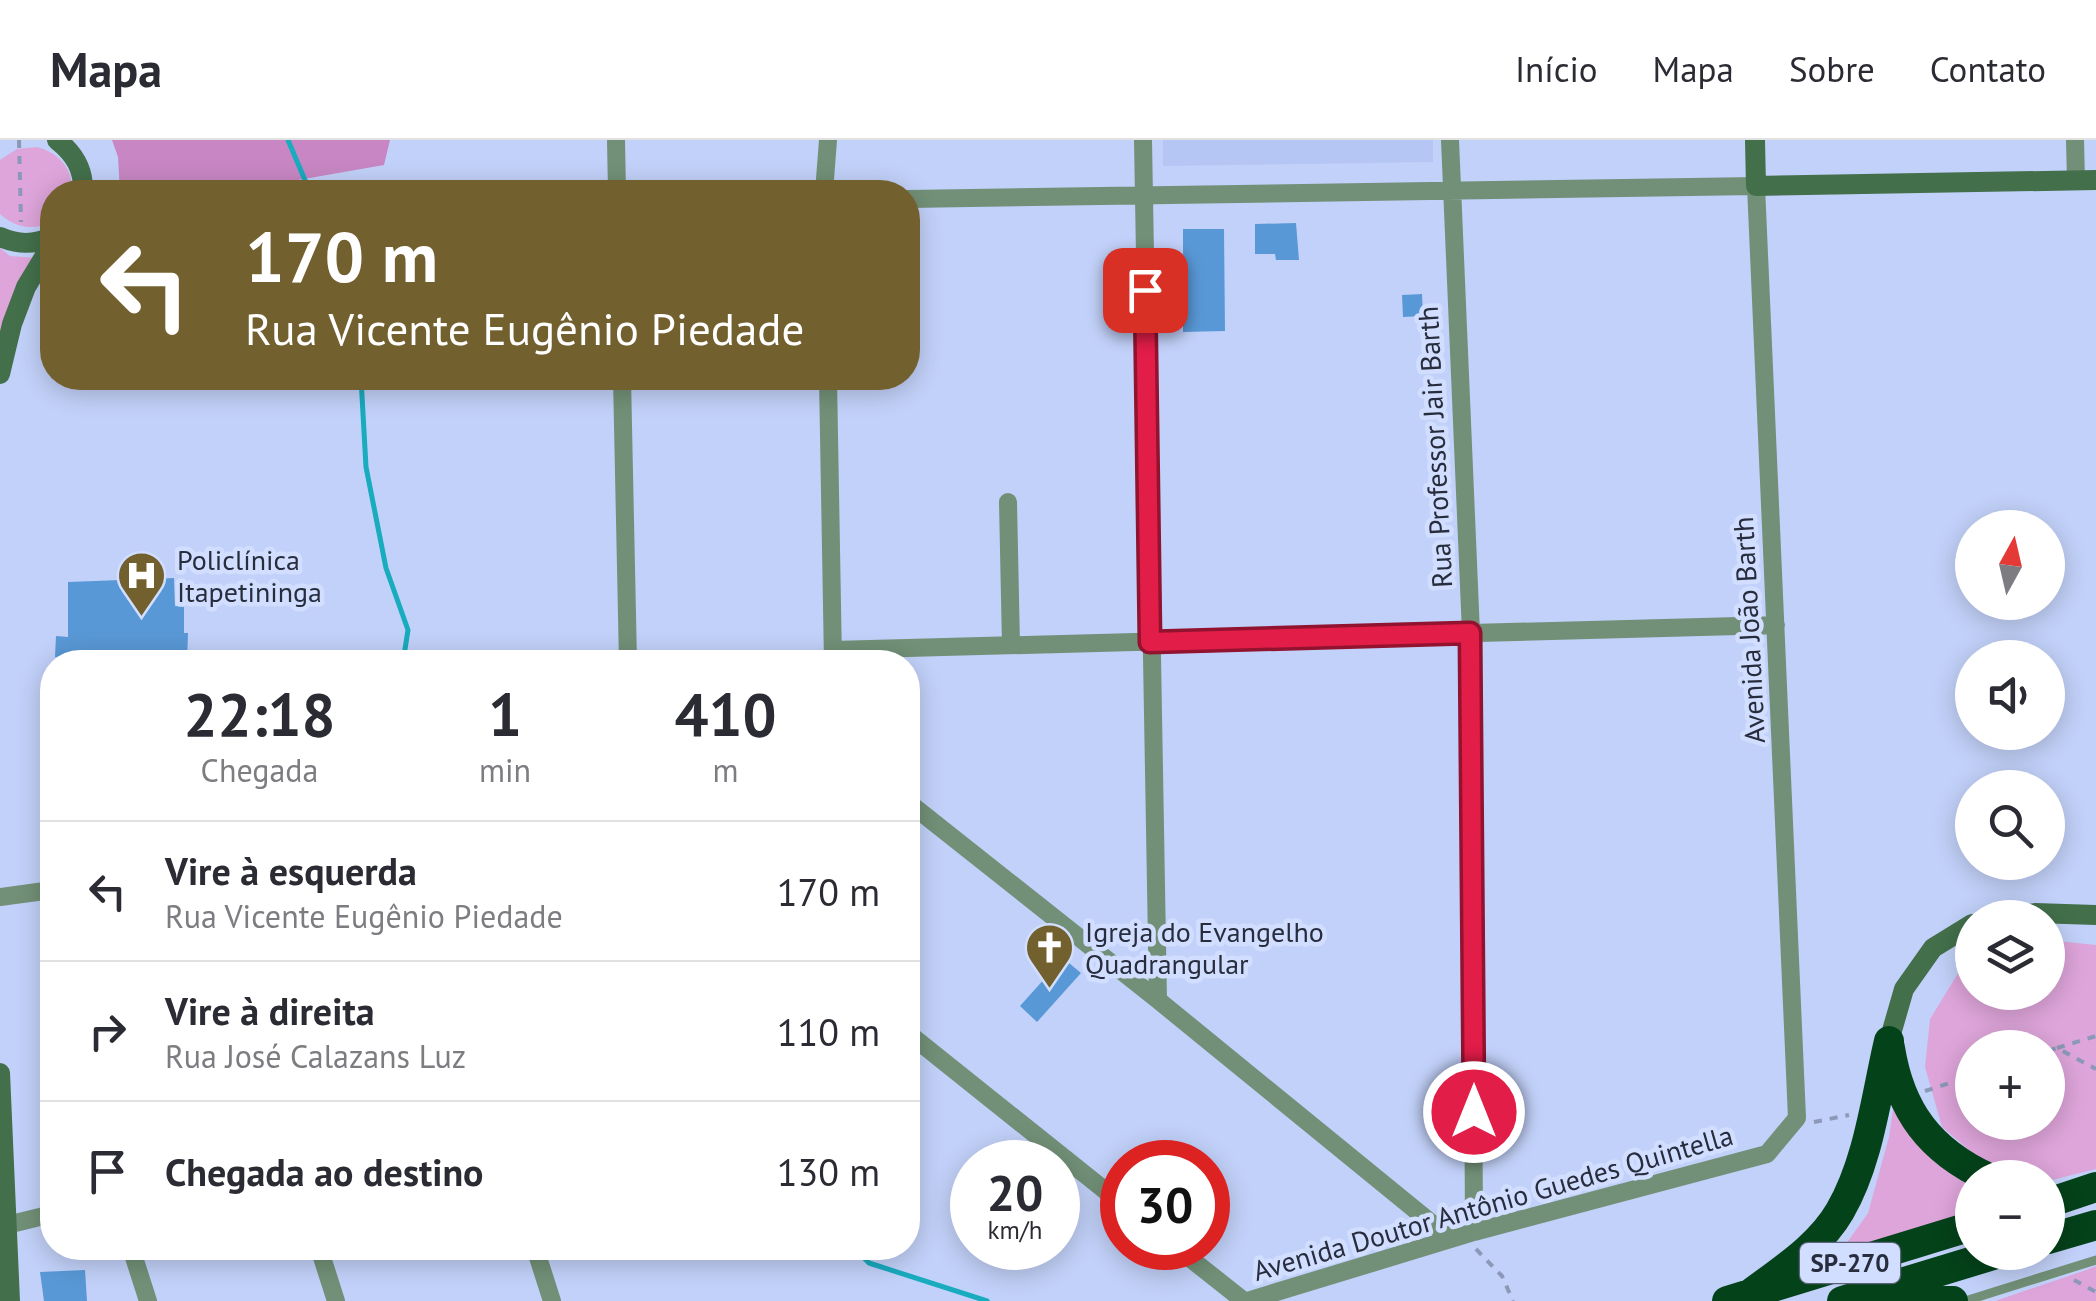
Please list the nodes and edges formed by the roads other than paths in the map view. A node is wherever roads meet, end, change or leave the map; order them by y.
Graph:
1 (58, 140) edge
2 (616, 140) edge
3 (828, 140) edge
4 (1143, 140) edge
5 (1450, 140) edge
6 (1756, 140) edge
7 (2075, 140) edge
8 (82, 180) edge
9 (617, 180) edge
10 (825, 180) edge
11 (2086, 180) edge
12 (1756, 186) junction
13 (1451, 191) junction
14 (1144, 196) junction
15 (920, 200) edge
16 (0, 236) edge
17 (40, 243) edge
18 (40, 262) edge
19 (0, 374) edge
20 (622, 390) edge
21 (828, 390) edge
22 (1008, 502) dead end
23 (1776, 625) junction
24 (1470, 633) junction
25 (1150, 642) junction
26 (1011, 645) junction
27 (628, 650) edge
28 (833, 650) edge
29 (920, 651) edge
30 (920, 812) edge
31 (40, 892) edge
32 (0, 897) edge
33 (2065, 914) edge
34 (2096, 915) edge
35 (1955, 934) edge
36 (1158, 1000) junction
37 (1889, 1041) junction
38 (920, 1043) edge
39 (0, 1073) edge
40 (1797, 1118) joint
41 (1955, 1160) edge
42 (1100, 1186) edge
43 (2096, 1187) edge
44 (2065, 1196) edge
45 (40, 1217) edge
46 (2096, 1224) edge
47 (7, 1225) junction
48 (1955, 1231) edge
49 (2065, 1234) edge
50 (1463, 1235) junction
51 (134, 1260) edge
52 (323, 1260) edge
53 (539, 1260) edge
54 (2096, 1260) edge
55 (1955, 1267) edge
56 (1205, 1270) edge
57 (1739, 1298) edge
58 (1846, 1300) edge
59 (10, 1301) edge
60 (148, 1301) edge
61 (336, 1301) edge
62 (552, 1301) edge
63 (1245, 1301) edge
64 (1953, 1301) edge
65 (1965, 1301) edge

1 - 8 main road
2 - 9 street
3 - 10 street
4 - 14 street
5 - 13 street, Rua Professor Jair Barth
6 - 12 main road, Avenida João Barth
7 - 11 street
11 - 12 main road
12 - 13 street
12 - 23 street, Avenida João Barth
13 - 14 street
13 - 24 street, Rua Professor Jair Barth
14 - 15 street
14 - 25 street
16 - 17 main road
18 - 19 main road
20 - 27 street
21 - 28 street
22 - 26 street
23 - 24 street
23 - 40 street, Avenida João Barth
24 - 25 street
24 - 50 street, Rua Professor Jair Barth
25 - 26 street
25 - 36 street
26 - 29 street
30 - 36 street
31 - 32 street
33 - 34 main road
35 - 37 main road
36 - 50 street
37 - 41 highway
37 - 57 highway
38 - 42 street
39 - 47 main road
40 - 50 street, Avenida Doutor Antônio Guedes Quintella
43 - 44 highway
45 - 47 street
46 - 49 highway
47 - 59 main road
48 - 57 highway, SP-270
50 - 63 street, Avenida Doutor Antônio Guedes Quintella
51 - 60 street
52 - 61 street
53 - 62 street
54 - 65 lane
55 - 58 highway, SP-270
56 - 63 street
58 - 64 highway

